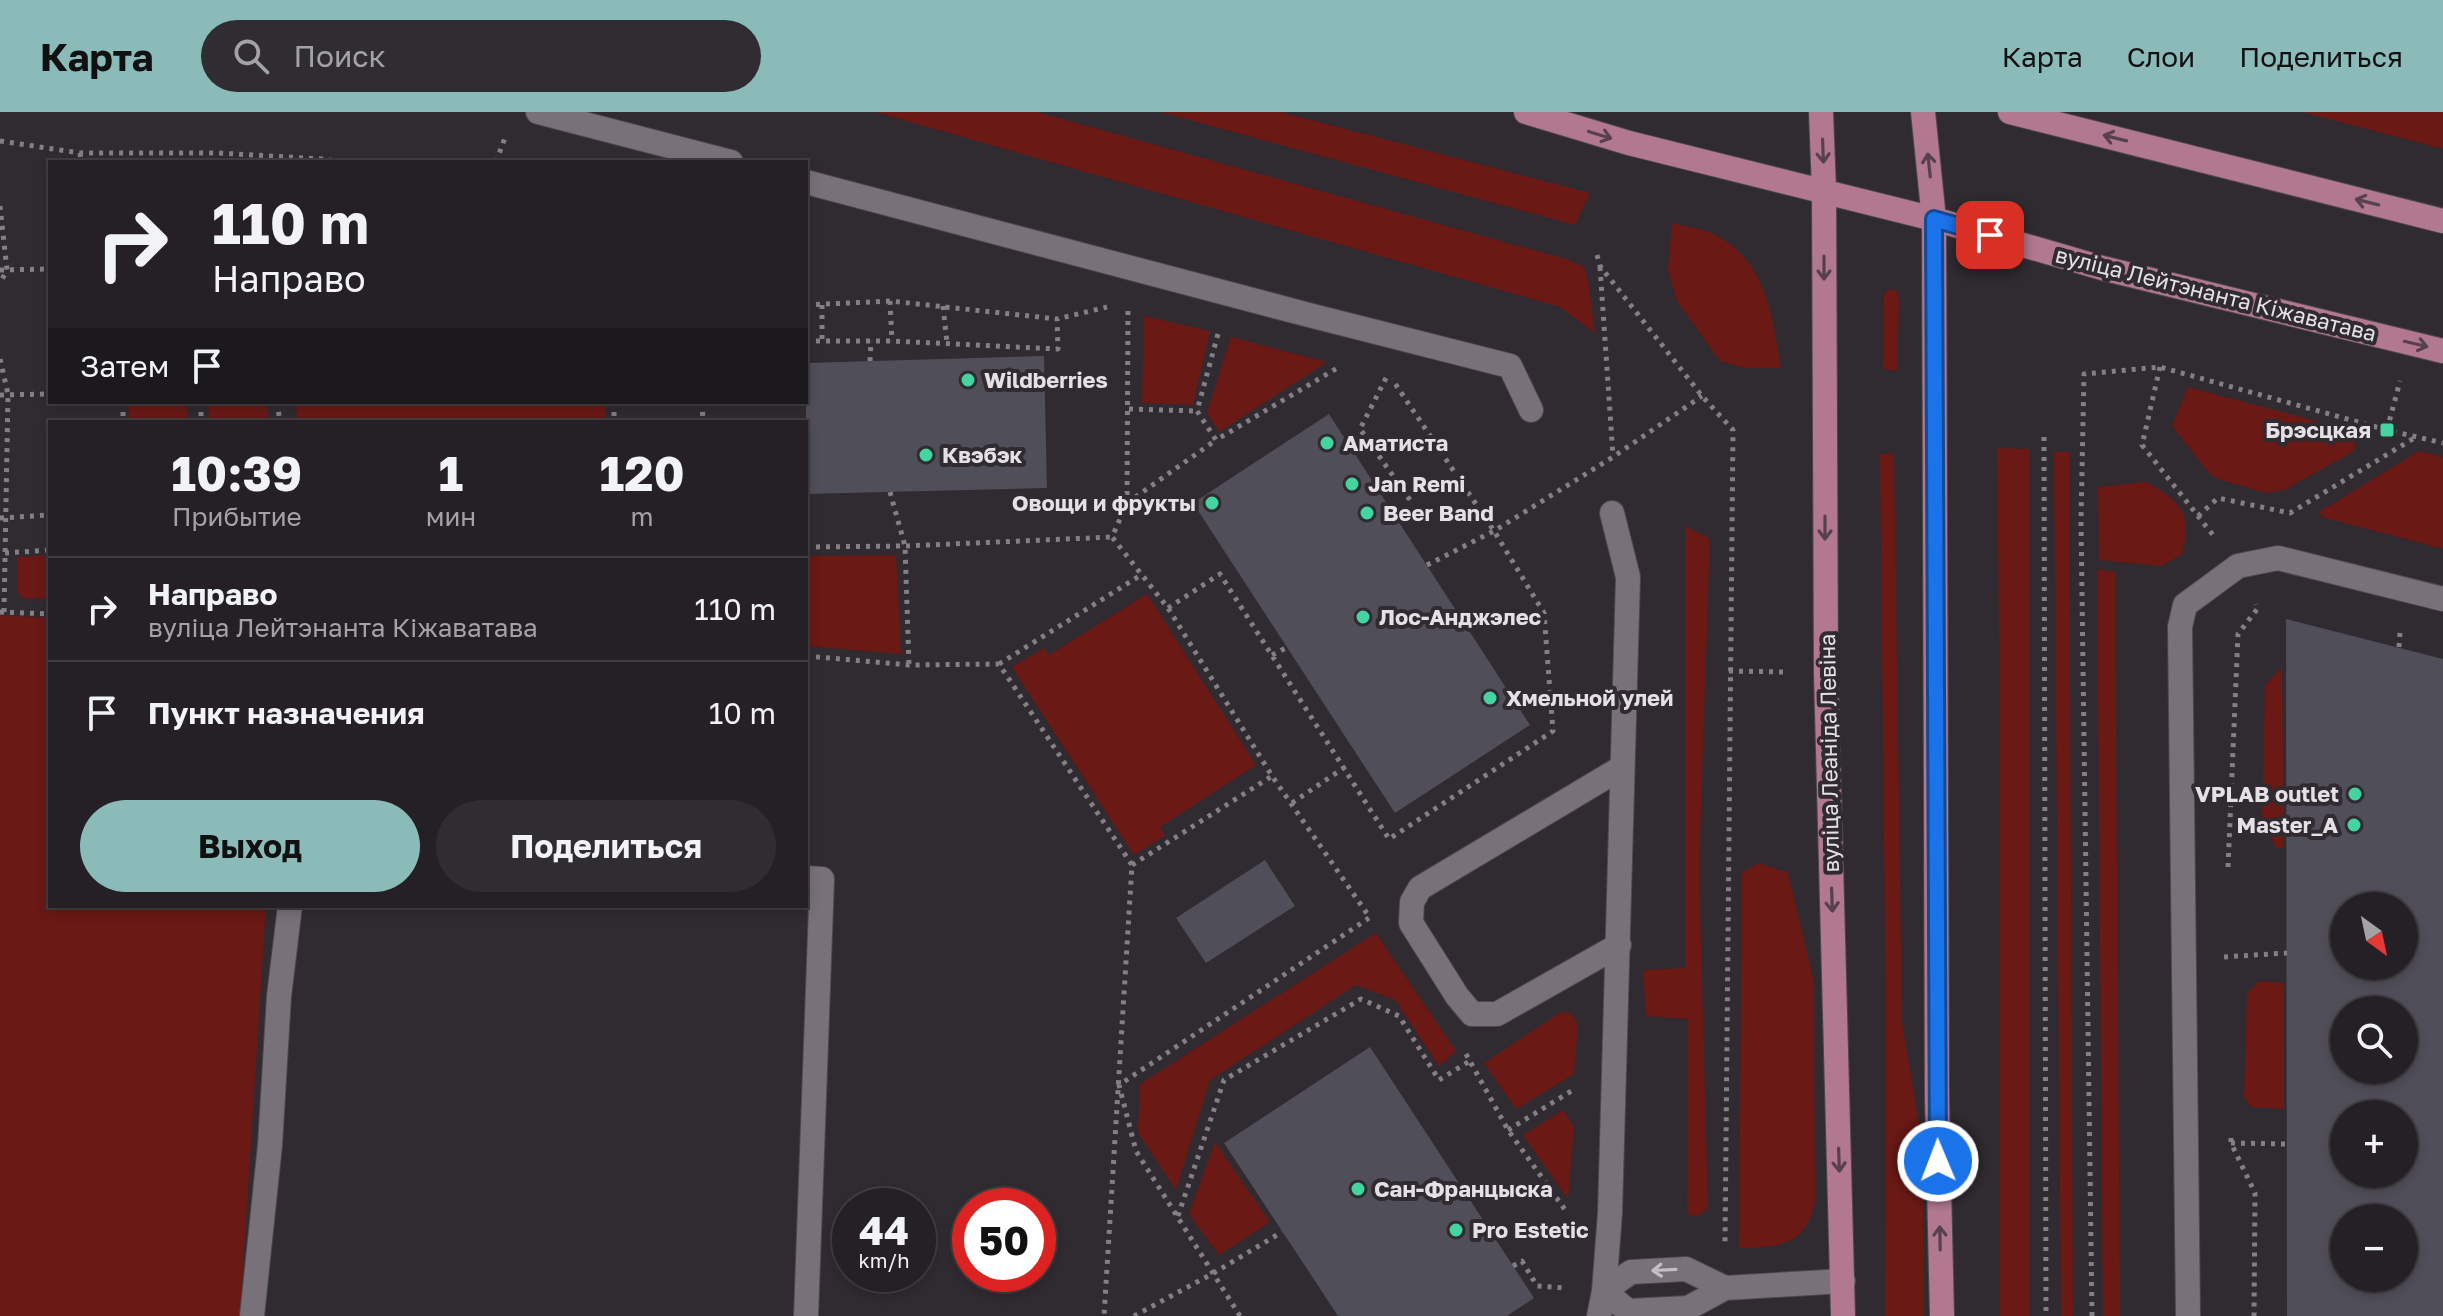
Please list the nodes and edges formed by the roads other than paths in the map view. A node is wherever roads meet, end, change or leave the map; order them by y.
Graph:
1 (538, 112) edge
2 (1526, 112) edge
3 (1821, 112) edge
4 (1923, 112) edge
5 (2010, 112) edge
6 (723, 160) edge
7 (808, 183) edge
8 (1824, 190) junction
9 (1934, 219) junction
10 (2443, 221) edge
11 (2443, 351) edge
12 (1531, 410) dead end
13 (1612, 513) dead end
14 (2443, 599) edge
15 (1621, 768) junction
16 (808, 878) edge
17 (290, 908) edge
18 (1619, 945) junction
19 (1843, 1281) junction
20 (1725, 1288) junction
21 (1604, 1291) junction
22 (252, 1316) edge
23 (806, 1316) edge
24 (1599, 1316) edge
25 (1843, 1316) edge
26 (1942, 1316) edge
27 (2188, 1316) edge

1 - 6 lane
2 -> 8 main road, вуліца Лейтэнанта Кіжаватава
3 -> 8 main road, вуліца Леаніда Левіна
9 -> 4 main road
10 -> 5 main road
7 - 12 lane
8 - 9 main road, вуліца Лейтэнанта Кіжаватава
8 -> 19 main road, вуліца Леаніда Левіна
9 -> 11 main road, вуліца Лейтэнанта Кіжаватава
26 -> 9 main road
13 - 15 lane
14 - 27 lane
15 - 18 lane
15 - 18 lane
16 - 23 lane
17 - 22 lane
18 - 21 lane
19 - 20 lane
19 - 25 main road, вуліца Леаніда Левіна
20 -> 21 lane
20 - 21 lane
21 - 24 lane

